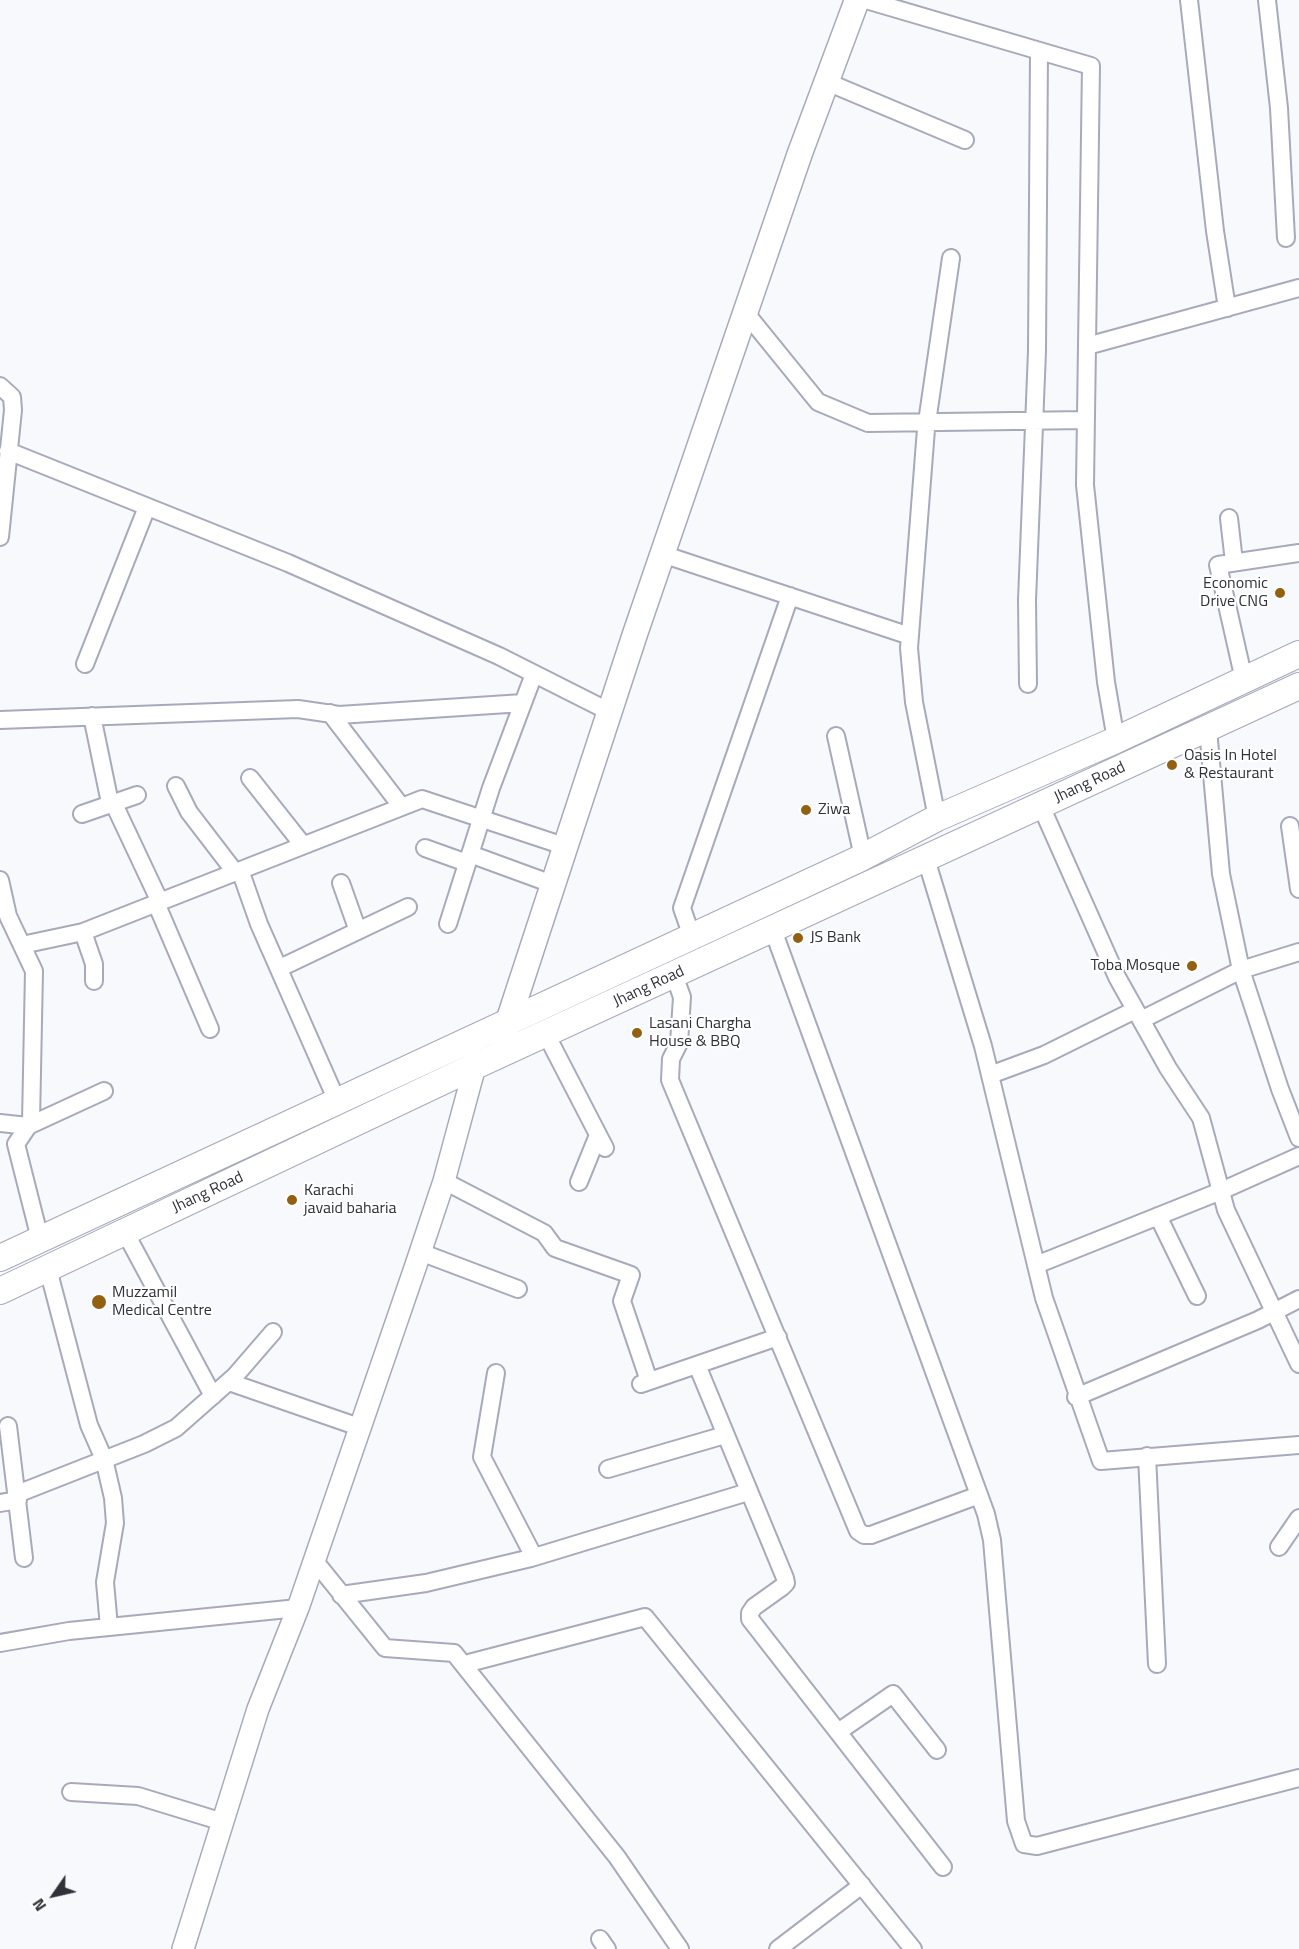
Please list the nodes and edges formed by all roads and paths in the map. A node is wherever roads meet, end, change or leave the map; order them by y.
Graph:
1 (857, 0) edge
2 (866, 0) edge
3 (1189, 0) edge
4 (1267, 0) edge
5 (1040, 51) junction
6 (827, 82) junction
7 (964, 140) dead end
8 (1286, 238) dead end
9 (951, 258) dead end
10 (1299, 288) edge
11 (1227, 309) junction
12 (745, 312) junction
13 (1087, 346) junction
14 (0, 386) edge
15 (7, 413) edge
16 (1086, 420) junction
17 (927, 422) junction
18 (1034, 423) junction
19 (8, 451) junction
20 (147, 507) junction
21 (1229, 518) dead end
22 (0, 530) edge
23 (0, 537) edge
24 (1299, 553) edge
25 (662, 554) junction
26 (1234, 562) junction
27 (790, 596) junction
28 (910, 636) junction
29 (1299, 654) edge
30 (85, 664) dead end
31 (534, 674) junction
32 (1244, 680) junction
33 (1028, 684) dead end
34 (1299, 686) edge
35 (523, 703) junction
36 (610, 712) junction
37 (330, 713) junction
38 (92, 716) junction
39 (0, 720) edge
40 (1208, 729) junction
41 (836, 736) dead end
42 (1116, 740) junction
43 (250, 778) dead end
44 (176, 786) dead end
45 (137, 795) dead end
46 (111, 803) junction
47 (401, 806) junction
48 (1041, 806) junction
49 (82, 814) dead end
50 (481, 818) junction
51 (937, 818) junction
52 (1290, 826) dead end
53 (303, 845) junction
54 (564, 846) junction
55 (425, 849) dead end
56 (863, 857) junction
57 (468, 858) junction
58 (926, 859) junction
59 (238, 871) junction
60 (0, 880) edge
61 (341, 883) dead end
62 (552, 884) junction
63 (1299, 890) edge
64 (158, 902) junction
65 (408, 907) dead end
66 (448, 924) dead end
67 (6, 929) edge
68 (773, 930) junction
69 (358, 931) junction
70 (83, 932) junction
71 (692, 937) junction
72 (22, 945) junction
73 (1299, 952) edge
74 (280, 968) junction
75 (1241, 970) junction
76 (674, 975) junction
77 (94, 981) dead end
78 (1138, 1015) junction
79 (506, 1023) junction
80 (210, 1029) dead end
81 (546, 1034) junction
82 (486, 1061) junction
83 (990, 1076) junction
84 (104, 1091) dead end
85 (338, 1101) junction
86 (0, 1123) edge
87 (28, 1126) junction
88 (1299, 1138) edge
89 (1299, 1156) edge
90 (444, 1181) junction
91 (579, 1182) dead end
92 (1221, 1191) junction
93 (1158, 1216) junction
94 (125, 1232) junction
95 (40, 1239) junction
96 (420, 1252) junction
97 (0, 1258) edge
98 (1036, 1265) junction
99 (48, 1269) junction
100 (518, 1289) dead end
101 (0, 1291) edge
102 (1197, 1296) dead end
103 (1299, 1299) edge
104 (1275, 1311) junction
105 (273, 1332) dead end
106 (778, 1337) junction
107 (1299, 1364) edge
108 (697, 1365) junction
109 (496, 1373) dead end
110 (229, 1382) junction
111 (213, 1396) junction
112 (1077, 1397) junction
113 (8, 1426) dead end
114 (359, 1427) junction
115 (725, 1435) junction
116 (1299, 1445) edge
117 (1147, 1456) junction
118 (104, 1459) junction
119 (608, 1469) dead end
120 (748, 1492) junction
121 (979, 1495) junction
122 (17, 1497) junction
123 (0, 1503) edge
124 (1299, 1518) edge
125 (1279, 1547) dead end
126 (534, 1557) junction
127 (24, 1558) dead end
128 (315, 1560) junction
129 (341, 1595) junction
130 (298, 1608) junction
131 (109, 1628) junction
132 (0, 1643) edge
133 (465, 1664) junction
134 (1156, 1664) dead end
135 (838, 1732) junction
136 (937, 1750) dead end
137 (1299, 1778) edge
138 (71, 1792) dead end
139 (223, 1822) junction
140 (943, 1867) dead end
141 (862, 1885) junction
142 (183, 1949) edge
143 (680, 1949) edge
144 (778, 1949) edge
145 (913, 1949) edge

1 - 6 main road
2 - 5 street
3 - 11 street
4 - 8 street
5 - 13 street
5 - 18 street
6 - 7 street
6 - 12 main road
9 - 17 street
10 - 11 street
11 - 13 street
12 - 17 street
12 - 25 main road
13 - 16 street
14 - 15 street
15 - 19 street
16 - 18 street
16 - 42 street
17 - 18 street
17 - 28 street
18 - 33 street
19 - 20 street
19 - 22 street
20 - 30 street
20 - 31 street
21 - 26 street
22 - 23 street
24 - 26 street
25 - 27 street
25 - 36 main road
26 - 32 street
27 - 28 street
27 - 71 street
28 - 51 street
29 - 32 main road, Jhang Road
31 - 35 street
31 - 36 street
32 - 42 main road, Jhang Road
34 - 40 main road, Jhang Road
35 - 37 street
35 - 50 street
36 - 54 main road
37 - 38 street
37 - 47 street
38 - 39 street
38 - 46 street
40 - 48 main road, Jhang Road
40 - 75 street
41 - 56 street
42 - 51 main road, Jhang Road
43 - 53 street
44 - 59 street
45 - 46 street
46 - 49 street
46 - 64 street
47 - 50 street
47 - 53 street
48 - 58 main road, Jhang Road
48 - 78 street
50 - 54 street
50 - 57 street
51 - 56 main road, Jhang Road
52 - 63 street
53 - 59 street
54 - 62 main road
55 - 57 street
56 - 71 main road, Jhang Road
57 - 62 street
57 - 66 street
58 - 68 main road, Jhang Road
58 - 83 street
59 - 64 street
59 - 74 street
60 - 67 street
61 - 69 street
62 - 79 main road
64 - 70 street
64 - 80 street
65 - 69 street
67 - 72 street
68 - 76 main road, Jhang Road
68 - 121 street
69 - 74 street
70 - 72 street
70 - 77 street
71 - 79 main road, Jhang Road
72 - 87 street
73 - 75 street
74 - 85 street
75 - 78 street
75 - 88 street
76 - 81 main road, Jhang Road
76 - 106 street
78 - 83 street
78 - 92 street
79 - 82 main road
79 - 85 main road, Jhang Road
81 - 82 main road, Jhang Road
81 - 91 street
82 - 90 street
82 - 94 main road, Jhang Road
83 - 98 street
84 - 87 street
85 - 95 main road, Jhang Road
86 - 87 street
87 - 95 street
89 - 92 street
90 - 96 street
90 - 108 street
92 - 93 street
92 - 104 street
93 - 98 street
93 - 102 street
94 - 99 main road, Jhang Road
94 - 111 street
95 - 97 main road, Jhang Road
96 - 100 street
96 - 114 street
98 - 112 street
99 - 101 main road, Jhang Road
99 - 118 street
103 - 104 street
104 - 107 street
104 - 112 street
105 - 110 street
106 - 108 street
106 - 121 street
108 - 115 street
109 - 126 street
110 - 111 street
110 - 114 street
111 - 118 street
112 - 117 street
113 - 122 street
114 - 128 street
115 - 119 street
115 - 120 street
116 - 117 street
117 - 134 street
118 - 122 street
118 - 131 street
120 - 126 street
120 - 135 street
121 - 137 street
122 - 123 street
122 - 127 street
124 - 125 street
126 - 129 street
128 - 129 street
128 - 130 street
129 - 133 street
130 - 131 street
130 - 139 street
131 - 132 street
133 - 141 street
133 - 143 street
135 - 136 street
135 - 140 street
138 - 139 street
139 - 142 street
141 - 144 street
141 - 145 street

